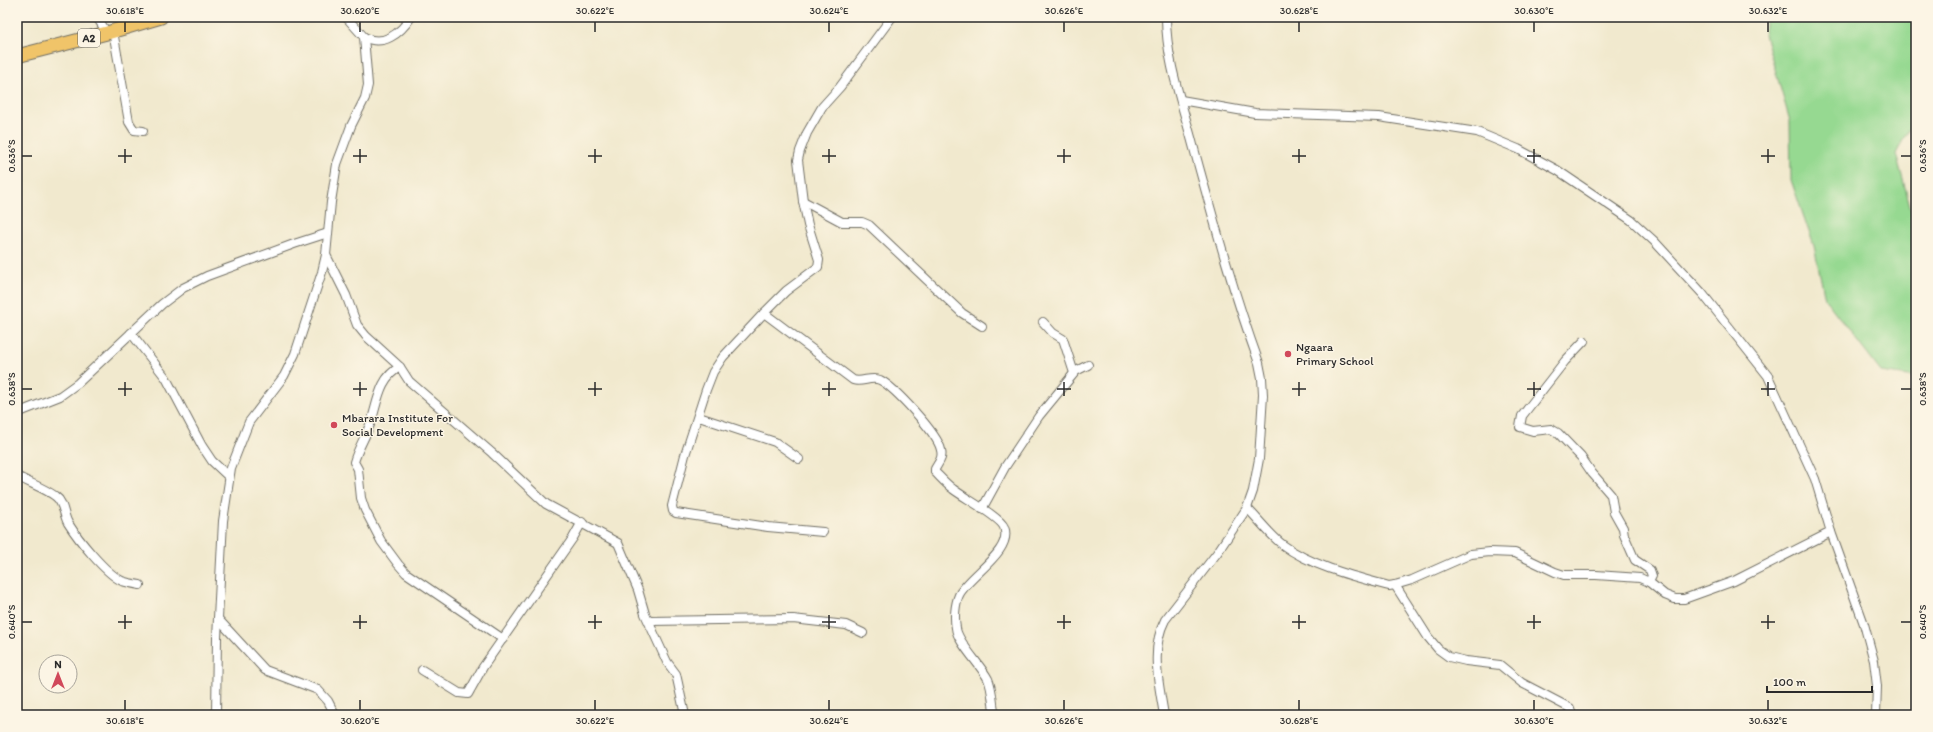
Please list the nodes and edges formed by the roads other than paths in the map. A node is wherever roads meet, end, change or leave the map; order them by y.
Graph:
1 (97, 17) edge
2 (161, 17) edge
3 (346, 17) edge
4 (411, 17) edge
5 (892, 17) edge
6 (1166, 17) edge
7 (110, 32) junction
8 (364, 37) junction
9 (17, 56) edge
10 (1181, 100) junction
11 (143, 131) dead end
12 (803, 201) junction
13 (328, 233) junction
14 (326, 254) junction
15 (764, 313) junction
16 (1043, 322) dead end
17 (982, 326) dead end
18 (131, 333) junction
19 (1584, 341) dead end
20 (1088, 365) dead end
21 (400, 367) junction
22 (1074, 373) junction
23 (17, 413) edge
24 (699, 415) junction
25 (799, 459) dead end
26 (17, 476) edge
27 (229, 477) junction
28 (1247, 508) junction
29 (982, 509) junction
30 (582, 522) junction
31 (823, 532) dead end
32 (1830, 532) junction
33 (1649, 582) junction
34 (140, 586) dead end
35 (1395, 586) junction
36 (218, 619) junction
37 (649, 621) junction
38 (863, 633) dead end
39 (503, 639) junction
40 (422, 670) dead end
41 (216, 715) edge
42 (335, 715) edge
43 (685, 715) edge
44 (995, 715) edge
45 (1164, 715) edge
46 (1572, 715) edge
47 (1876, 715) edge

1 - 7 street
2 - 7 main road, A2
3 - 8 street
4 - 8 street
5 - 12 street
6 - 10 street
7 - 9 main road, A2
7 - 11 street
8 - 13 street
10 - 28 street
10 - 32 street
12 - 15 street
12 - 17 street
13 - 14 street
13 - 18 street
14 - 21 street
14 - 27 street
15 - 24 street
15 - 29 street
16 - 22 street
18 - 23 street
18 - 27 street
19 - 33 street
20 - 22 street
21 - 30 street
21 - 39 street
22 - 29 street
24 - 25 street
24 - 31 street
26 - 34 street
27 - 36 street
28 - 35 street
28 - 45 street
29 - 44 street
30 - 37 street
30 - 39 street
32 - 33 street
32 - 47 street
33 - 35 street
35 - 46 street
36 - 41 street
36 - 42 street
37 - 38 street
37 - 43 street
39 - 40 street

